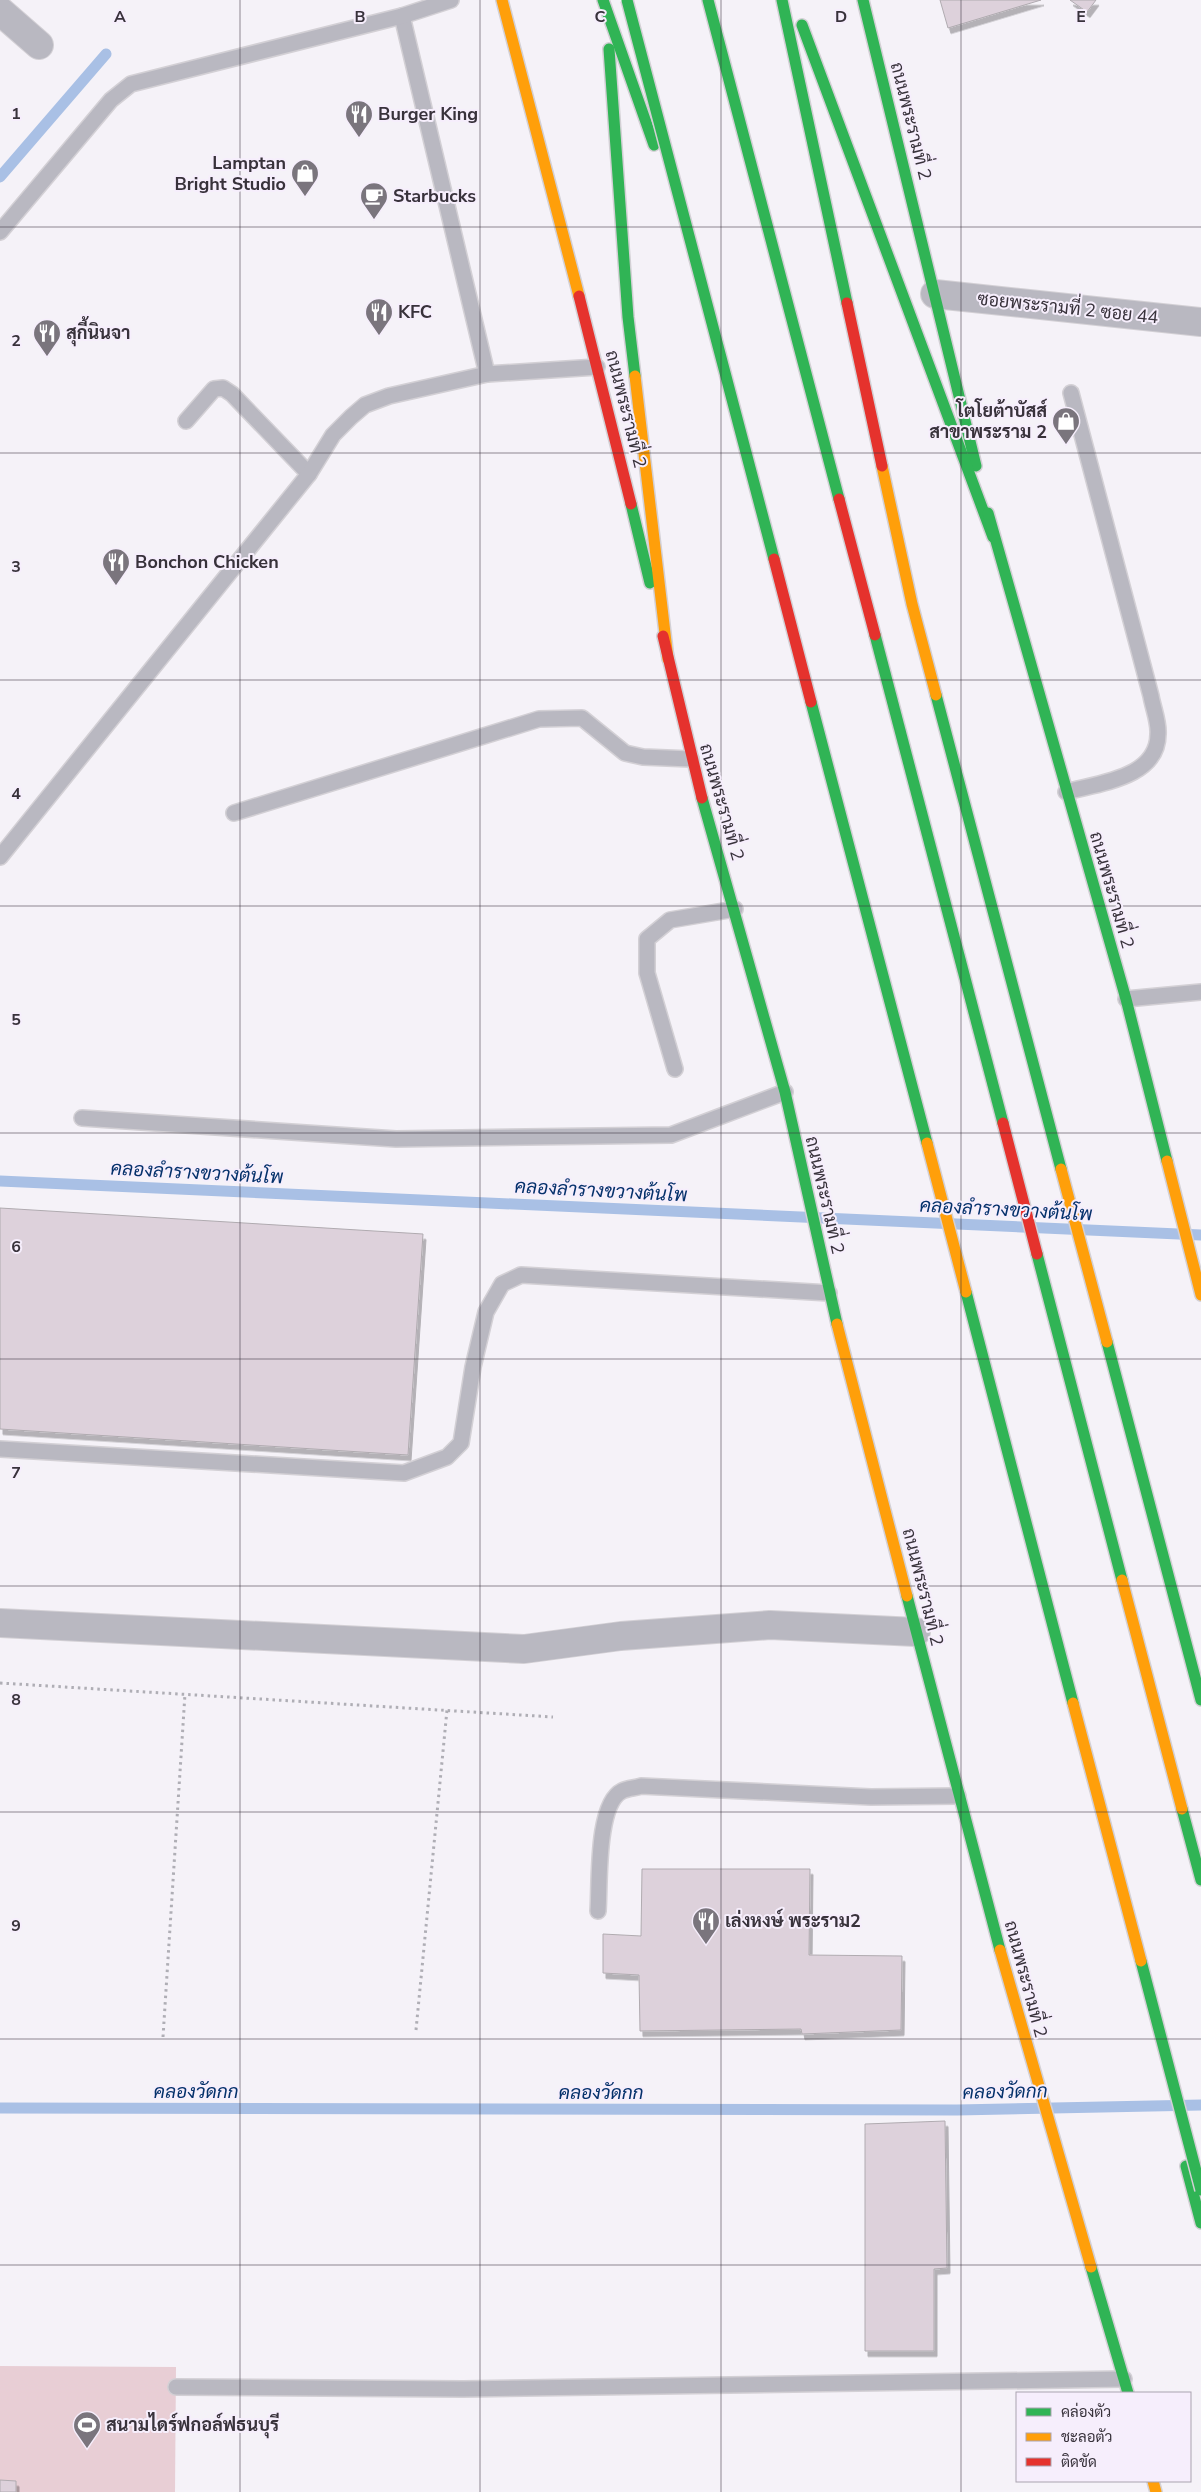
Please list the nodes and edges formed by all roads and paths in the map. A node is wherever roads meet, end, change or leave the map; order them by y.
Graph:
1 (451, 0) edge
2 (502, 0) edge
3 (604, 0) edge
4 (627, 0) edge
5 (708, 0) edge
6 (782, 0) edge
7 (863, 0) edge
8 (796, 9) edge
9 (0, 11) edge
10 (402, 16) junction
11 (607, 16) junction
12 (39, 45) dead end
13 (0, 232) edge
14 (935, 294) junction
15 (1201, 322) edge
16 (598, 367) junction
17 (488, 374) junction
18 (1072, 393) dead end
19 (186, 421) dead end
20 (309, 474) junction
21 (994, 537) junction
22 (668, 659) junction
23 (691, 759) junction
24 (1066, 792) junction
25 (234, 813) dead end
26 (0, 857) edge
27 (735, 909) junction
28 (1201, 992) edge
29 (1126, 1000) junction
30 (675, 1068) dead end
31 (785, 1092) junction
32 (82, 1118) dead end
33 (829, 1293) junction
34 (1201, 1295) edge
35 (0, 1449) edge
36 (0, 1623) edge
37 (916, 1632) junction
38 (0, 1683) edge
39 (185, 1694) junction
40 (1201, 1700) edge
41 (447, 1710) junction
42 (554, 1717) dead end
43 (958, 1796) junction
44 (1201, 1880) edge
45 (598, 1911) dead end
46 (416, 2030) dead end
47 (163, 2037) dead end
48 (1201, 2190) edge
49 (1201, 2223) edge
50 (1126, 2386) edge
51 (176, 2387) dead end

1 - 10 lane
2 - 16 main road, ถนนพระรามที่ 2
3 - 11 main road
4 - 48 main road, bridge
5 - 44 main road
6 - 40 main road
7 - 14 main road, ถนนพระรามที่ 2
8 - 21 main road
9 - 12 street
10 - 13 lane
10 - 17 lane
11 - 22 main road
11 - 49 main road, bridge
14 - 15 street, ซอยพระรามที่ 2 ซอย 44
14 - 21 main road, ถนนพระรามที่ 2
16 - 17 lane
16 - 22 main road, ถนนพระรามที่ 2
17 - 20 lane
18 - 24 lane
19 - 20 lane
20 - 26 lane
21 - 24 main road, ถนนพระรามที่ 2
22 - 23 main road, ถนนพระรามที่ 2
23 - 25 lane
23 - 27 main road, ถนนพระรามที่ 2
24 - 29 main road, ถนนพระรามที่ 2
27 - 30 lane
27 - 31 main road, ถนนพระรามที่ 2
28 - 29 lane
29 - 34 main road, ถนนพระรามที่ 2
31 - 32 lane
31 - 33 main road, ถนนพระรามที่ 2
33 - 35 lane
33 - 37 main road, ถนนพระรามที่ 2
36 - 37 street
37 - 43 main road, ถนนพระรามที่ 2
38 - 39 path
39 - 41 path
39 - 47 path
41 - 42 path
41 - 46 path
43 - 45 lane
43 - 50 main road, ถนนพระรามที่ 2
50 - 51 lane

